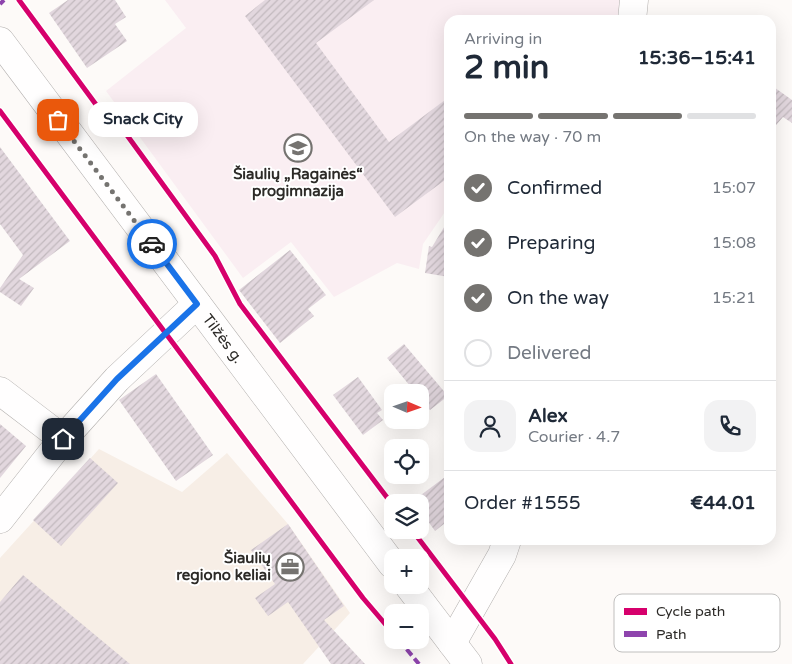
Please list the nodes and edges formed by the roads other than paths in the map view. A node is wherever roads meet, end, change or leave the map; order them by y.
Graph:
1 (634, 0) edge
2 (632, 15) edge
3 (0, 42) edge
4 (197, 304) junction
5 (0, 391) edge
6 (63, 439) junction
7 (0, 518) edge
8 (505, 545) edge
9 (384, 553) edge
10 (415, 594) edge
11 (460, 654) edge

1 - 2 main road
3 - 4 main road, Tilžės g.
4 - 6 main road
4 - 9 main road, Tilžės g.
5 - 6 main road
6 - 7 main road
8 - 11 main road
10 - 11 main road

